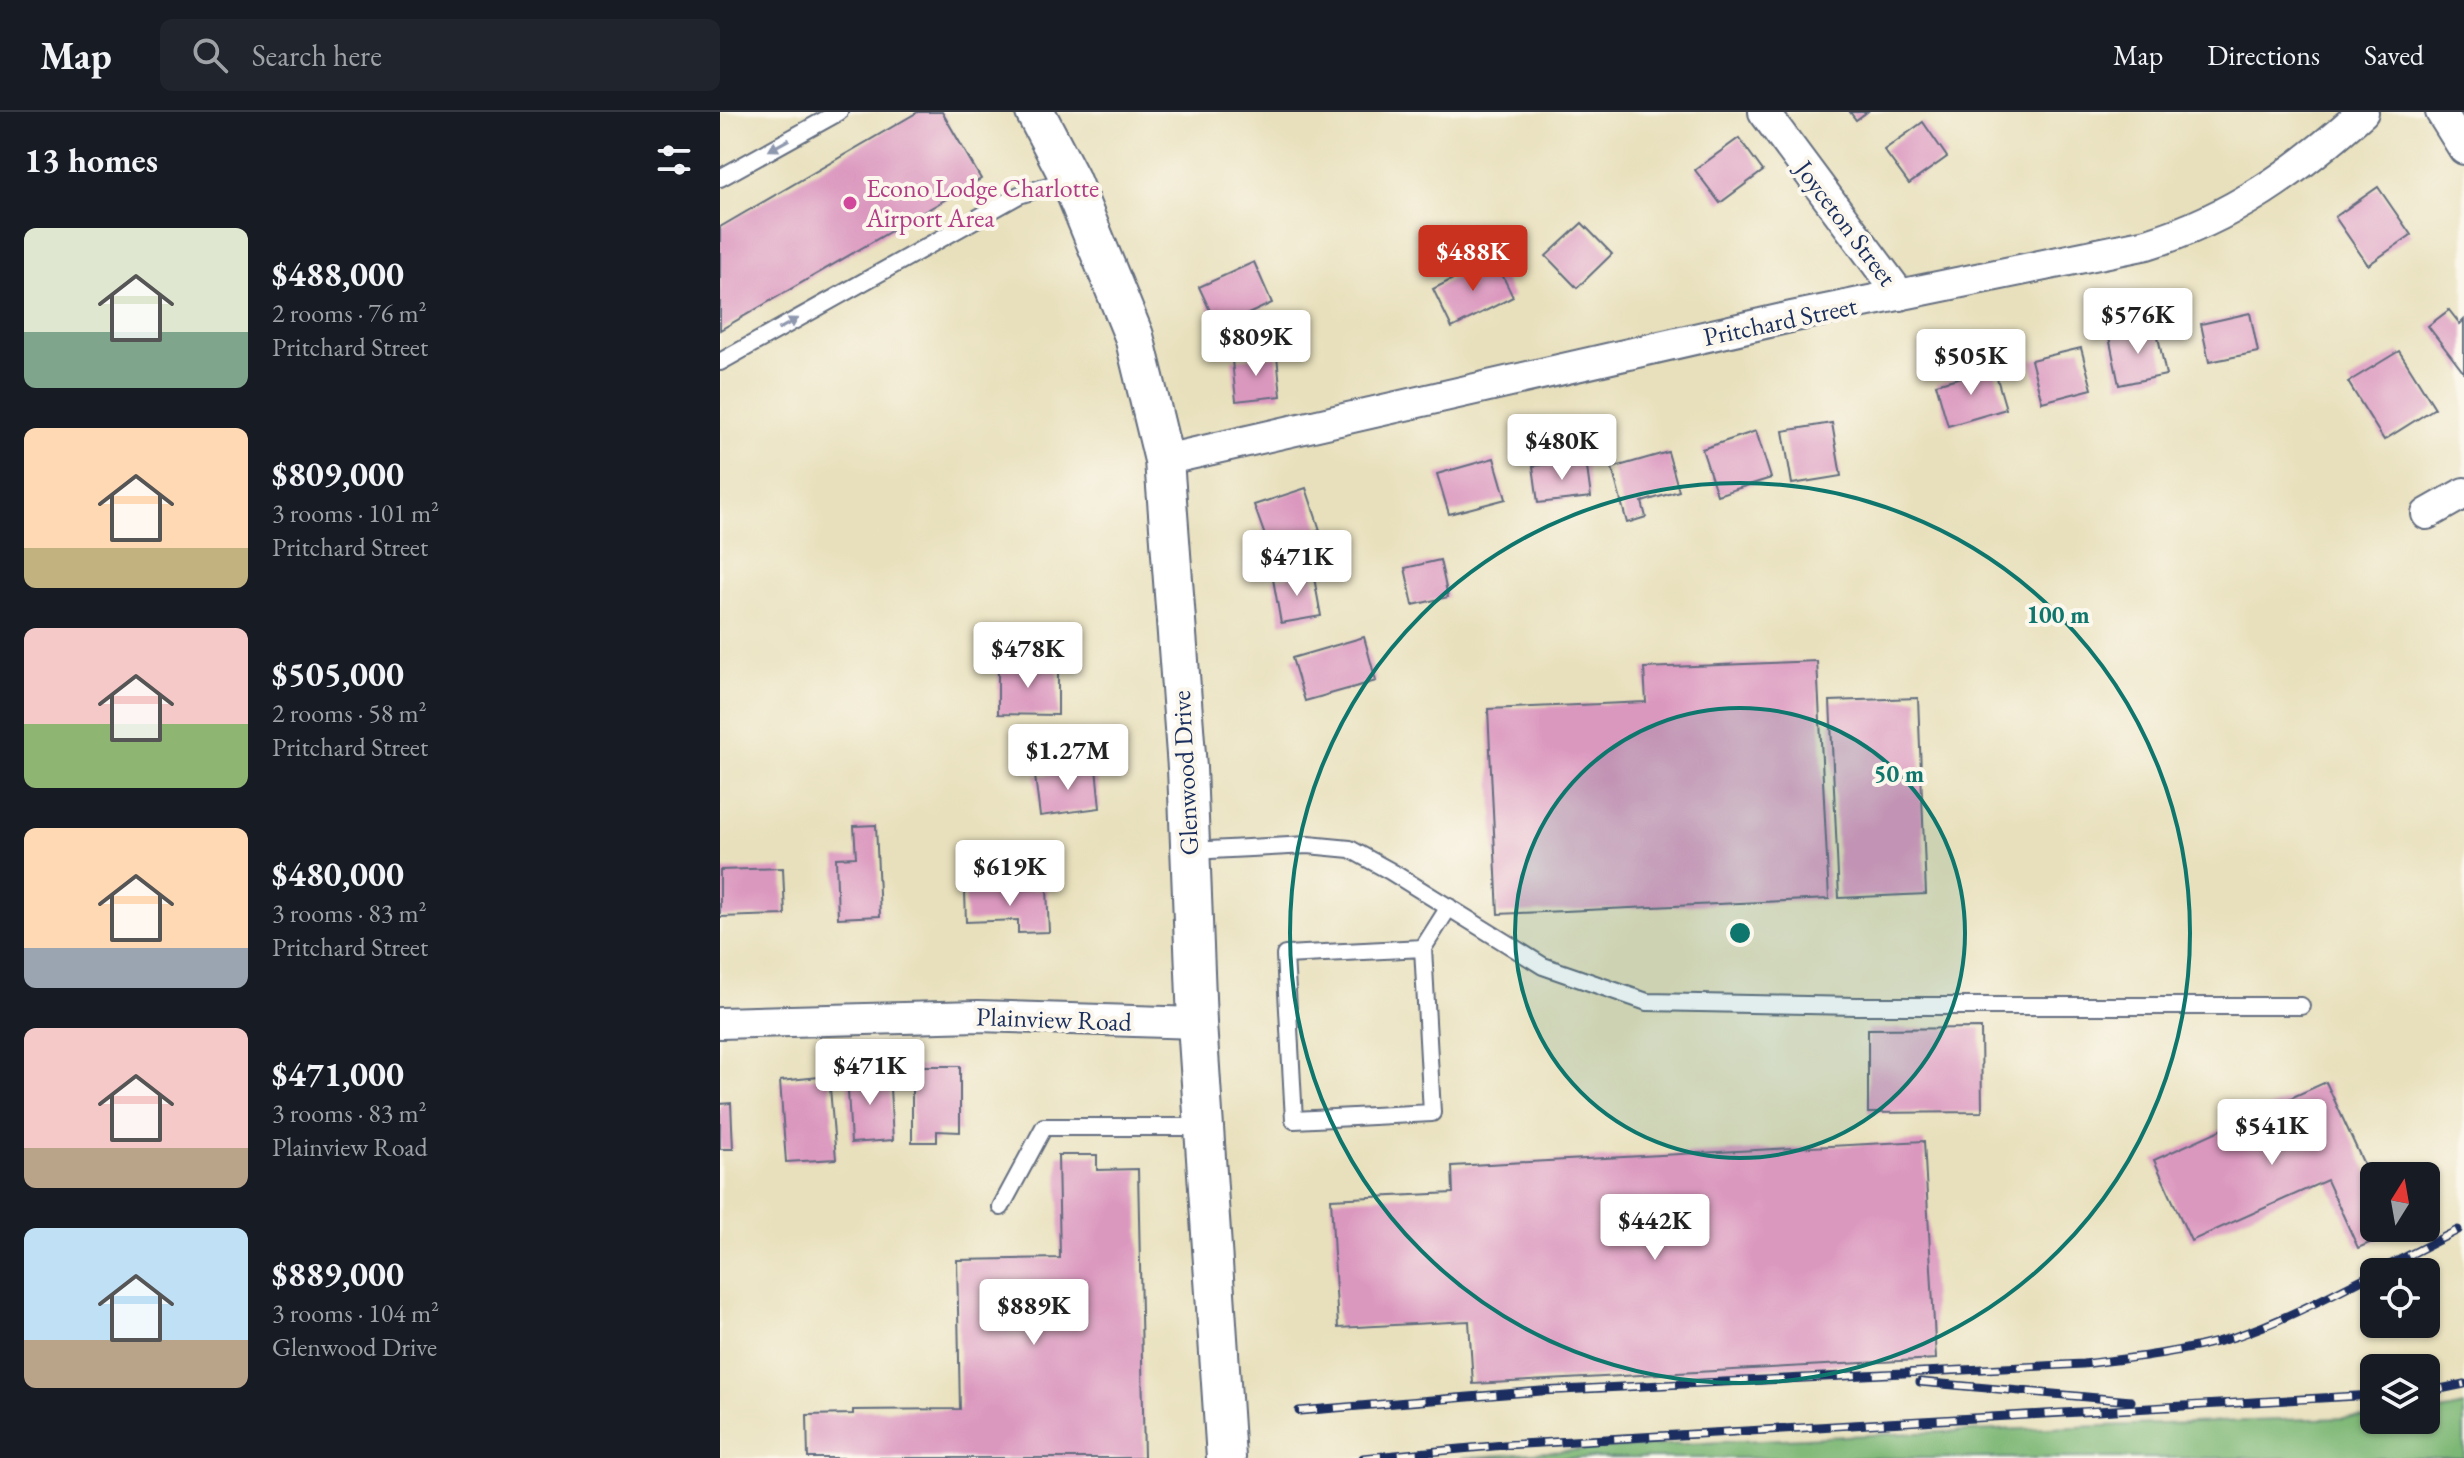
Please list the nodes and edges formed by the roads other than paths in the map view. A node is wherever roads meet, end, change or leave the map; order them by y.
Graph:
1 (839, 112) edge
2 (1035, 112) edge
3 (1764, 112) edge
4 (2363, 112) edge
5 (2441, 112) edge
6 (2464, 149) edge
7 (720, 178) edge
8 (1070, 179) junction
9 (1900, 295) junction
10 (720, 362) edge
11 (1164, 460) junction
12 (2464, 493) edge
13 (2427, 514) dead end
14 (1190, 851) junction
15 (1449, 907) junction
16 (1423, 948) junction
17 (2301, 1006) dead end
18 (720, 1023) edge
19 (1197, 1023) junction
20 (1204, 1127) junction
21 (1001, 1207) dead end
22 (1226, 1458) edge

1 -> 7 lane
2 - 8 street, Glenwood Drive
3 - 9 street, Joyceton Street
4 - 9 street, Pritchard Street
5 - 6 street
10 -> 8 lane
8 - 11 street, Glenwood Drive
9 - 11 street, Pritchard Street
11 - 14 street, Glenwood Drive
12 - 13 street
14 - 15 lane
14 - 19 street, Glenwood Drive
15 - 16 lane
15 - 17 lane
16 - 16 lane
18 - 19 street, Plainview Road
19 - 20 street, Glenwood Drive
20 - 21 lane
20 - 22 street, Glenwood Drive

